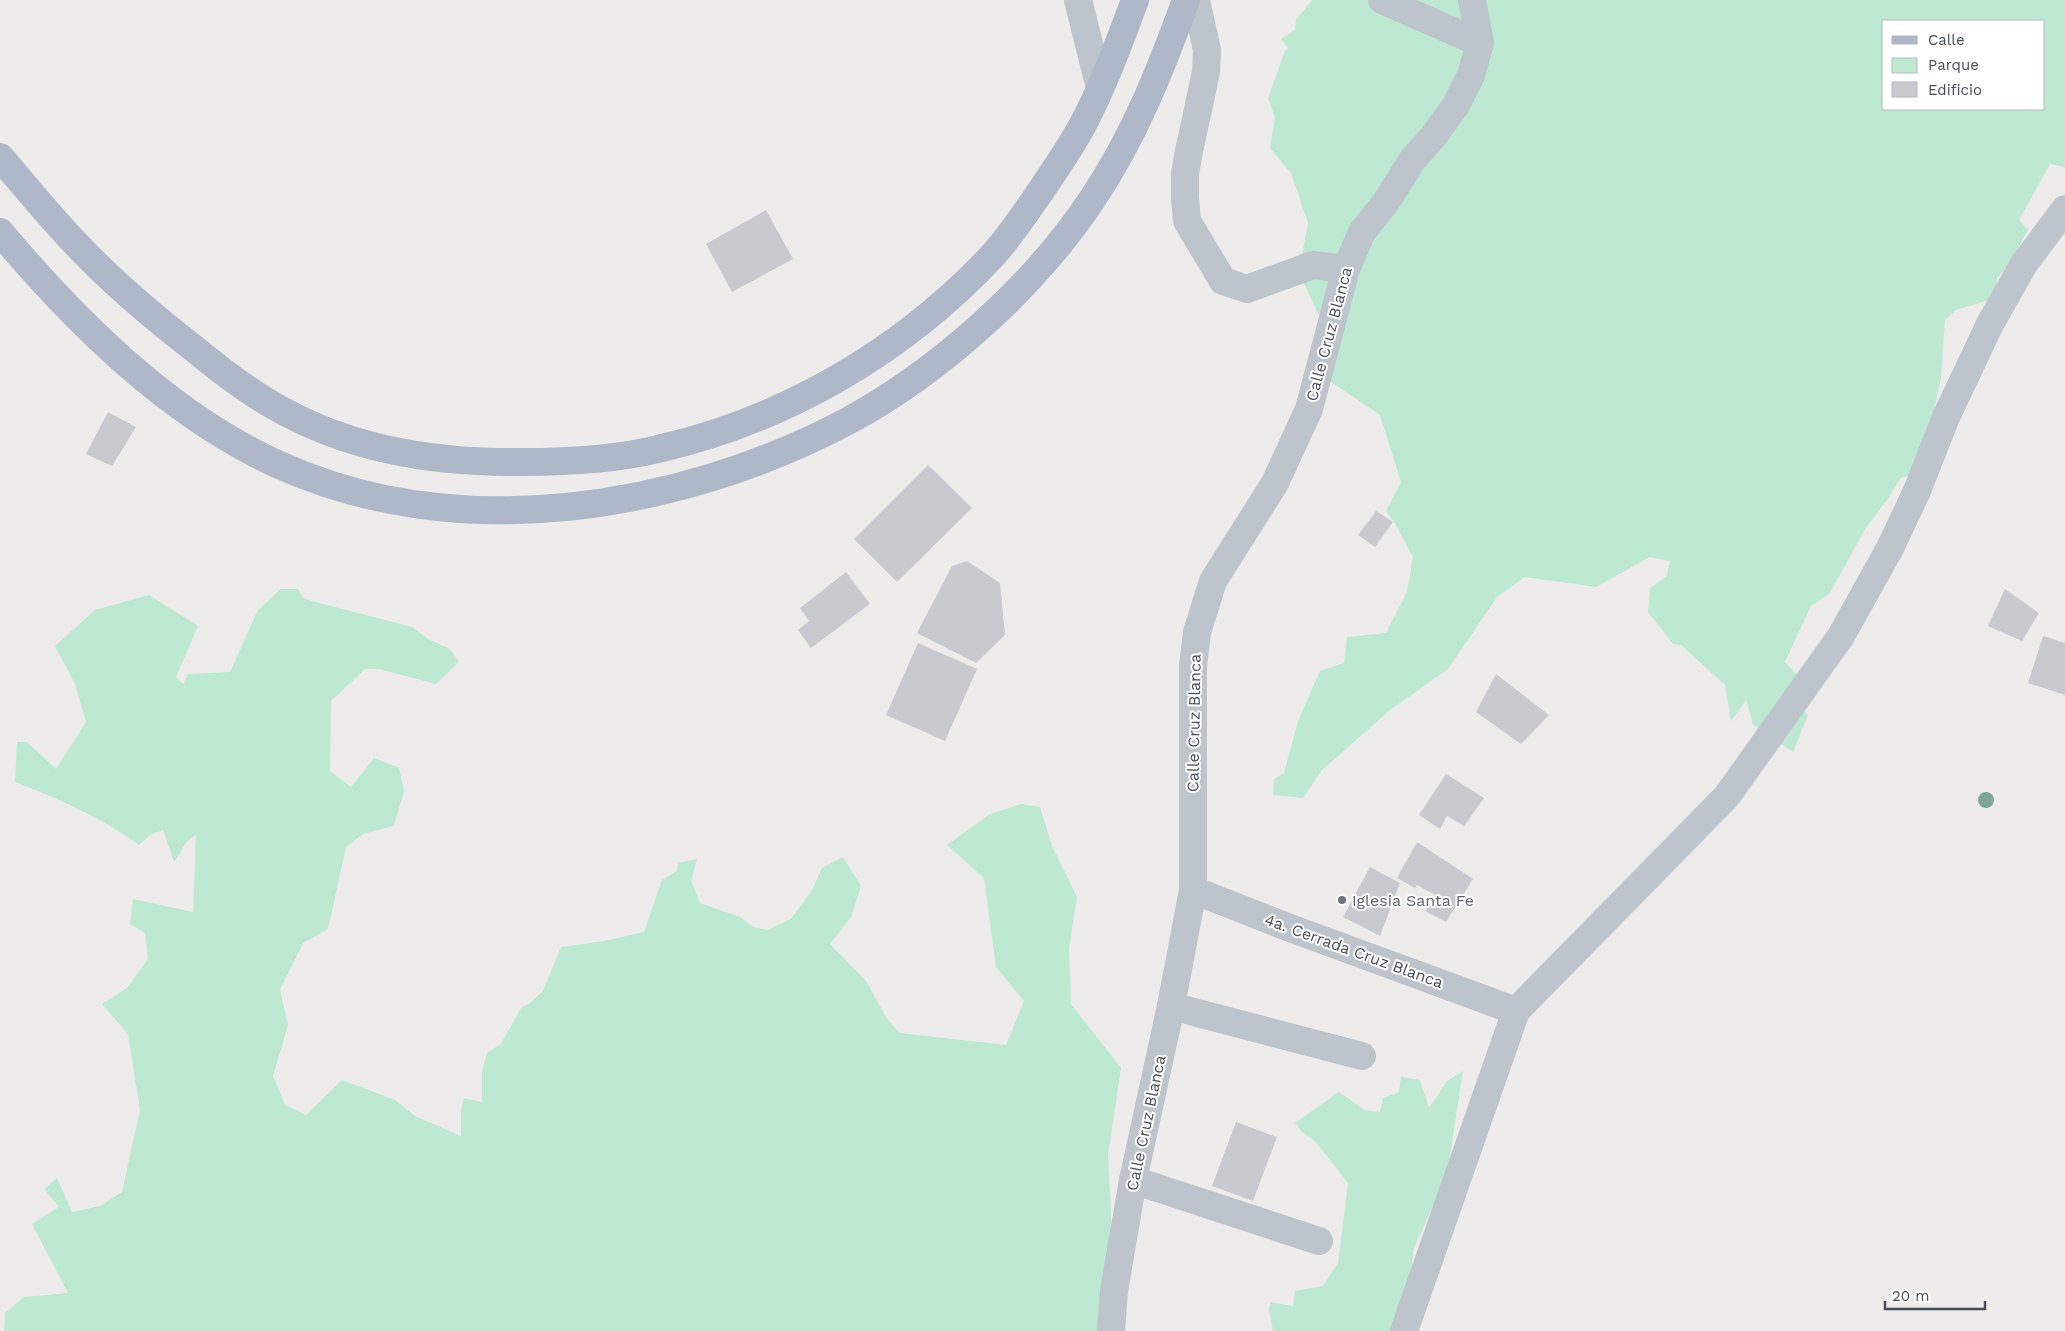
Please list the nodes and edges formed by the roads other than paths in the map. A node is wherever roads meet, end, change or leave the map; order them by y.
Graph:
1 (1078, 0) edge
2 (1135, 0) edge
3 (1186, 0) edge
4 (1196, 0) edge
5 (1382, 0) edge
6 (1472, 0) edge
7 (1480, 43) junction
8 (1100, 88) junction
9 (0, 157) edge
10 (2065, 209) edge
11 (0, 232) edge
12 (1346, 269) junction
13 (1193, 890) junction
14 (1171, 1006) junction
15 (1516, 1011) junction
16 (1362, 1056) dead end
17 (1133, 1180) junction
18 (1319, 1241) dead end
19 (1111, 1331) edge
20 (1404, 1331) edge

1 - 8 street
2 - 8 main road
3 - 11 main road
4 - 12 street
5 - 7 street
6 - 7 street, Calle Cruz Blanca
7 - 12 street, Calle Cruz Blanca
8 - 9 main road
10 - 15 street
12 - 13 street, Calle Cruz Blanca
13 - 14 street, Calle Cruz Blanca
13 - 15 street, 4a. Cerrada Cruz Blanca
14 - 16 street
14 - 17 street, Calle Cruz Blanca
15 - 20 street
17 - 18 street
17 - 19 street, Calle Cruz Blanca

